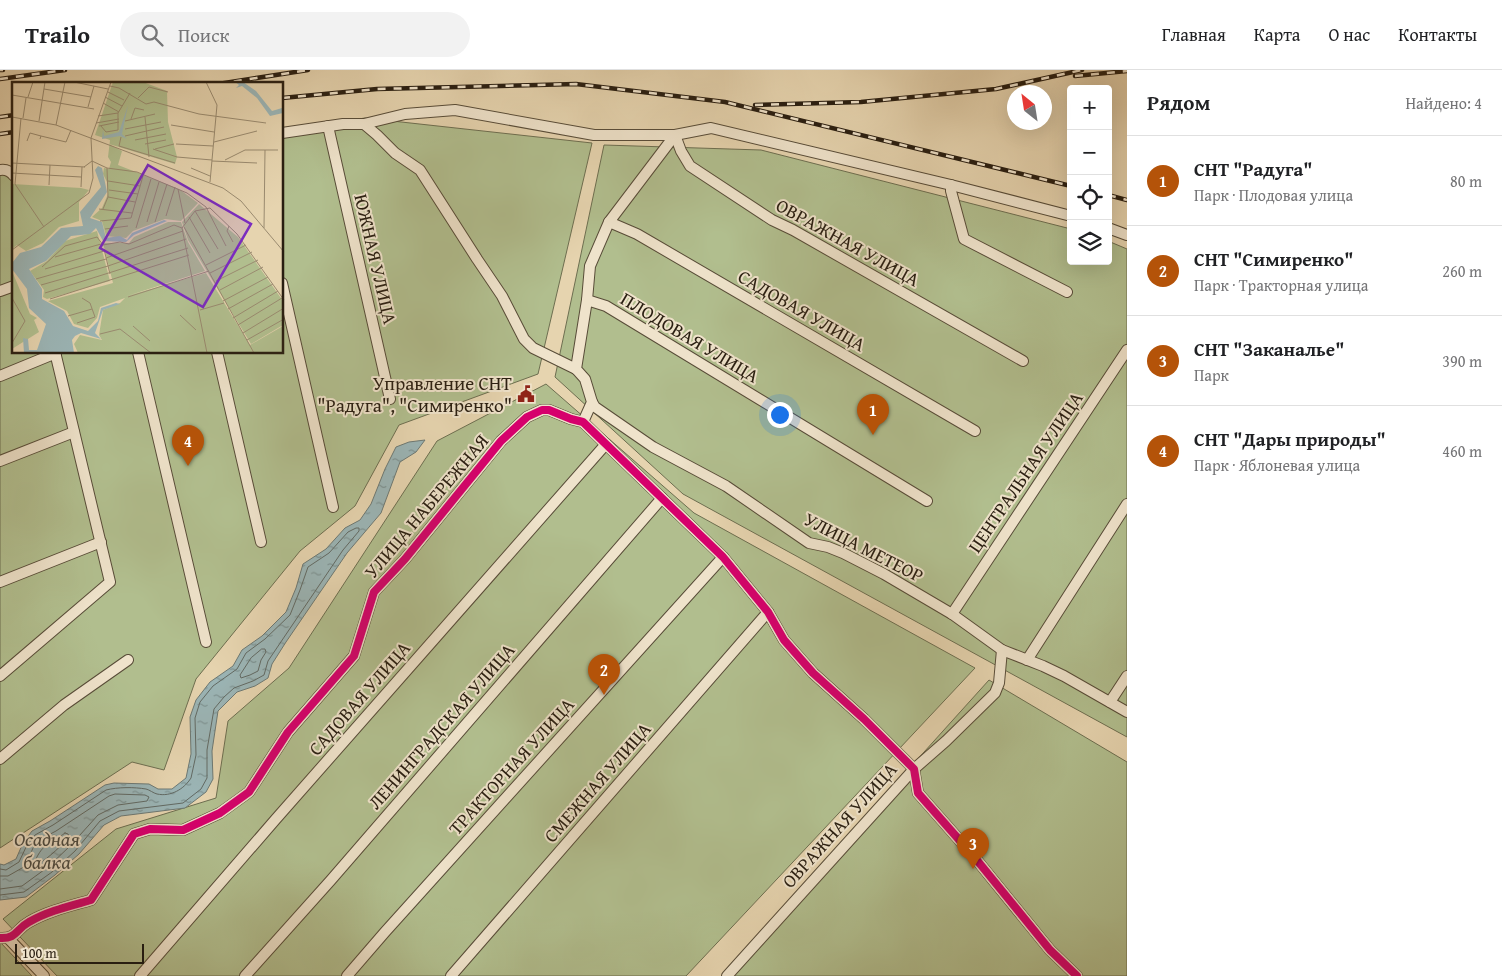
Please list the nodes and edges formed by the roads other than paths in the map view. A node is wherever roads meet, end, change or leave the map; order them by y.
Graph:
1 (364, 124) junction
2 (328, 126) junction
3 (284, 133) edge
4 (675, 135) junction
5 (0, 170) edge
6 (12, 174) edge
7 (951, 185) junction
8 (1067, 215) edge
9 (609, 222) junction
10 (1112, 229) edge
11 (1127, 235) edge
12 (12, 287) edge
13 (0, 291) edge
14 (284, 292) edge
15 (1067, 292) dead end
16 (587, 300) junction
17 (1127, 350) edge
18 (53, 354) edge
19 (55, 354) edge
20 (138, 354) edge
21 (217, 354) edge
22 (1023, 361) dead end
23 (576, 369) junction
24 (0, 376) edge
25 (390, 399) dead end
26 (592, 402) junction
27 (583, 422) junction
28 (975, 431) dead end
29 (74, 432) junction
30 (606, 444) junction
31 (0, 461) edge
32 (662, 498) junction
33 (928, 501) dead end
34 (1127, 504) edge
35 (333, 507) dead end
36 (100, 542) junction
37 (260, 542) dead end
38 (723, 557) junction
39 (0, 582) edge
40 (768, 612) junction
41 (952, 614) junction
42 (206, 642) dead end
43 (1002, 650) junction
44 (128, 660) dead end
45 (1027, 660) junction
46 (0, 676) edge
47 (1127, 676) edge
48 (1110, 702) junction
49 (1127, 712) edge
50 (0, 759) edge
51 (914, 769) junction
52 (4, 938) edge
53 (44, 976) edge
54 (140, 976) edge
55 (245, 976) edge
56 (347, 976) edge
57 (452, 976) edge
58 (727, 976) edge
59 (1077, 976) edge

1 - 2 street
1 - 4 street
1 - 23 street
2 - 3 street
2 - 25 street, ЮЖНАЯ УЛИЦА
4 - 7 street
4 - 9 street
4 - 22 street, ОВРАЖНАЯ УЛИЦА
5 - 6 street
7 - 8 street
7 - 15 street
9 - 16 street
9 - 28 street, САДОВАЯ УЛИЦА
10 - 11 street
12 - 13 street
14 - 35 street
16 - 23 street
16 - 33 street, ПЛОДОВАЯ УЛИЦА
17 - 41 street, ЦЕНТРАЛЬНАЯ УЛИЦА
18 - 24 street
19 - 29 street
20 - 42 street
21 - 37 street
23 - 26 street
26 - 27 street
26 - 41 street, УЛИЦА МЕТЕОР
27 - 30 street
27 - 52 street, УЛИЦА НАБЕРЕЖНАЯ
29 - 31 street
29 - 36 street
30 - 32 street
30 - 54 street, САДОВАЯ УЛИЦА
32 - 38 street
32 - 55 street, ЛЕНИНГРАДСКАЯ УЛИЦА
34 - 45 street
36 - 39 street
36 - 46 street
38 - 40 street
38 - 56 street, ТРАКТОРНАЯ УЛИЦА
40 - 51 street
40 - 57 street, СМЕЖНАЯ УЛИЦА
41 - 43 street, УЛИЦА МЕТЕОР
43 - 45 street, УЛИЦА МЕТЕОР
43 - 51 street, ОВРАЖНАЯ УЛИЦА
44 - 50 street
45 - 48 street, УЛИЦА МЕТЕОР
47 - 48 street
48 - 49 street, УЛИЦА МЕТЕОР
51 - 58 street, ОВРАЖНАЯ УЛИЦА
51 - 59 street
52 - 53 street

